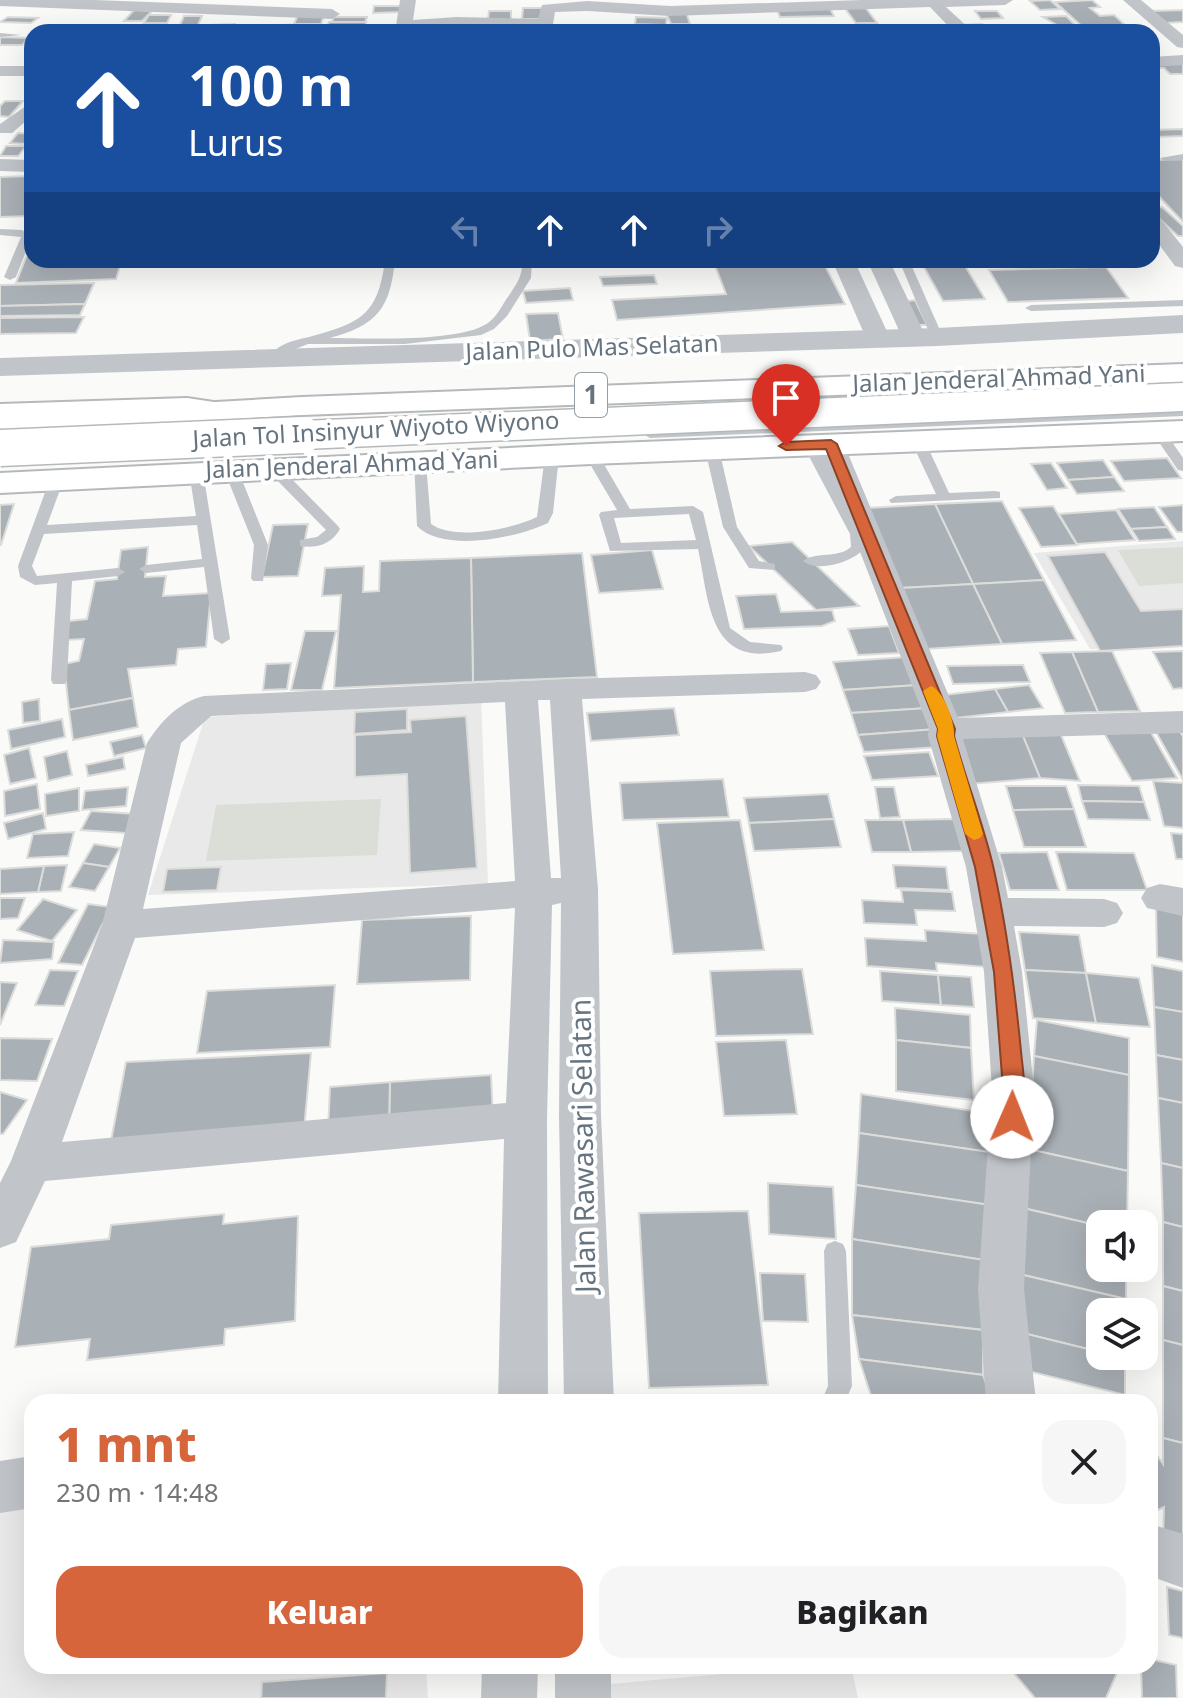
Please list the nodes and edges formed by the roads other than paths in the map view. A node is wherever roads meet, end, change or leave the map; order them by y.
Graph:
1 (408, 0) edge
2 (994, 0) edge
3 (1005, 0) edge
4 (0, 1) edge
5 (24, 1) edge
6 (863, 2) edge
7 (925, 2) edge
8 (588, 3) edge
9 (781, 3) edge
10 (1136, 3) edge
11 (255, 5) edge
12 (669, 6) edge
13 (1168, 6) dead end
14 (335, 7) edge
15 (626, 17) junction
16 (0, 20) edge
17 (247, 24) edge
18 (403, 24) edge
19 (545, 24) edge
20 (706, 24) edge
21 (954, 24) edge
22 (0, 35) edge
23 (17, 35) dead end
24 (1183, 43) edge
25 (1183, 60) edge
26 (1160, 61) edge
27 (0, 71) edge
28 (24, 71) edge
29 (13, 130) edge
30 (0, 149) edge
31 (1183, 157) edge
32 (1165, 158) dead end
33 (0, 165) edge
34 (24, 166) edge
35 (1160, 231) edge
36 (0, 232) edge
37 (24, 234) edge
38 (24, 243) edge
39 (1183, 261) edge
40 (390, 268) edge
41 (529, 268) edge
42 (847, 268) edge
43 (883, 268) edge
44 (906, 268) edge
45 (10, 277) dead end
46 (1183, 303) edge
47 (1031, 308) dead end
48 (1183, 324) edge
49 (358, 327) junction
50 (926, 337) junction
51 (878, 338) junction
52 (433, 339) junction
53 (312, 342) junction
54 (278, 358) junction
55 (0, 367) edge
56 (1183, 373) edge
57 (1183, 395) edge
58 (340, 404) junction
59 (216, 411) junction
60 (0, 413) edge
61 (0, 423) edge
62 (1177, 423) edge
63 (0, 439) edge
64 (918, 441) junction
65 (820, 445) junction
66 (358, 446) junction
67 (0, 448) edge
68 (712, 449) junction
69 (591, 454) junction
70 (0, 455) edge
71 (552, 456) junction
72 (419, 463) junction
73 (0, 467) edge
74 (1183, 467) edge
75 (273, 468) junction
76 (231, 470) junction
77 (196, 472) junction
78 (57, 479) junction
79 (0, 483) edge
80 (995, 495) dead end
81 (944, 497) junction
82 (896, 500) dead end
83 (626, 513) junction
84 (204, 520) junction
85 (40, 530) junction
86 (305, 543) dead end
87 (705, 544) junction
88 (810, 561) dead end
89 (212, 562) junction
90 (770, 567) dead end
91 (146, 569) dead end
92 (118, 572) dead end
93 (65, 578) junction
94 (258, 578) dead end
95 (222, 639) dead end
96 (775, 648) dead end
97 (59, 680) dead end
98 (805, 682) dead end
99 (565, 689) junction
100 (521, 692) junction
101 (1183, 722) edge
102 (946, 729) junction
103 (580, 889) junction
104 (534, 893) junction
105 (993, 912) junction
106 (1104, 913) dead end
107 (121, 925) junction
108 (526, 1119) junction
109 (32, 1164) junction
110 (0, 1228) edge
111 (835, 1251) dead end
112 (523, 1394) edge
113 (589, 1394) edge
114 (836, 1394) edge
115 (1010, 1394) edge
116 (24, 1483) edge
117 (0, 1487) edge
118 (1158, 1553) edge
119 (1183, 1561) edge
120 (510, 1674) edge
121 (583, 1674) edge
122 (509, 1698) edge
123 (583, 1698) edge

1 - 18 street
2 - 3 street
2 - 7 street
4 - 5 street
5 - 11 street
5 - 16 street
6 - 7 street
6 - 9 street
7 - 21 street
8 - 15 street
8 - 19 street
9 - 12 street
10 - 13 street
10 - 24 street
11 - 14 street
11 - 17 street
12 - 15 street
15 - 20 street
22 - 23 lane
25 - 26 street
27 - 28 street
29 - 30 street
31 - 32 lane
33 - 34 street
35 - 39 street
36 - 37 lane
38 - 45 lane
40 - 49 lane
41 - 52 lane
42 - 51 street
43 - 50 street
44 - 50 lane
46 - 47 lane
48 - 50 street, Jalan Pulo Mas Selatan
49 - 52 lane
49 - 53 lane
50 - 51 street, Jalan Pulo Mas Selatan
51 - 54 street, Jalan Pulo Mas Selatan
52 - 53 lane
53 - 54 lane
54 - 55 street, Jalan Pulo Mas Selatan
56 - 58 highway, Jalan Jenderal Ahmad Yani / 1
57 - 66 lane
57 - 67 highway, Jalan Tol Insinyur Wiyoto Wiyono, bridge
58 - 59 highway, Jalan Jenderal Ahmad Yani / 1
58 - 66 highway
59 - 60 highway
59 - 61 highway, Jalan Jenderal Ahmad Yani / 1
62 - 64 highway, Jalan Jenderal Ahmad Yani / 1
62 - 66 lane
62 - 73 highway, Jalan Tol Insinyur Wiyoto Wiyono
62 - 74 lane
63 - 66 lane
64 - 65 highway, Jalan Jenderal Ahmad Yani / 1
64 - 81 lane
65 - 68 highway, Jalan Jenderal Ahmad Yani / 1
65 - 88 lane
65 - 102 street
66 - 70 lane
66 - 72 highway, Jalan Jenderal Ahmad Yani / 1
66 - 75 highway, Jalan Jenderal Ahmad Yani / 1
68 - 69 highway, Jalan Jenderal Ahmad Yani / 1
68 - 90 lane
69 - 71 highway, Jalan Jenderal Ahmad Yani / 1
69 - 83 lane
71 - 72 highway, Jalan Jenderal Ahmad Yani / 1
71 - 72 lane
75 - 76 highway, Jalan Jenderal Ahmad Yani / 1
75 - 86 lane
76 - 77 highway, Jalan Jenderal Ahmad Yani / 1
76 - 94 lane
77 - 78 highway, Jalan Jenderal Ahmad Yani / 1
77 - 84 lane
78 - 79 highway, Jalan Jenderal Ahmad Yani / 1
78 - 85 lane
80 - 81 lane
81 - 82 lane
83 - 87 lane
83 - 87 lane
84 - 85 lane
84 - 89 lane
85 - 93 lane
87 - 96 lane
89 - 91 lane
89 - 95 lane
92 - 93 lane
93 - 97 lane
98 - 99 street
99 - 100 street
99 - 103 street, Jalan Rawasari Selatan
100 - 104 street, Jalan Rawasari Selatan
100 - 107 street
101 - 102 street
102 - 105 street
103 - 104 street
103 - 113 street, Jalan Rawasari Selatan
104 - 107 street
104 - 108 street, Jalan Rawasari Selatan
105 - 106 street
105 - 115 street
107 - 109 street
108 - 109 street, Jalan Rawasari Selatan
108 - 112 street, Jalan Rawasari Selatan
109 - 110 street
111 - 114 lane
116 - 117 street
118 - 119 street
120 - 122 street
121 - 123 street

